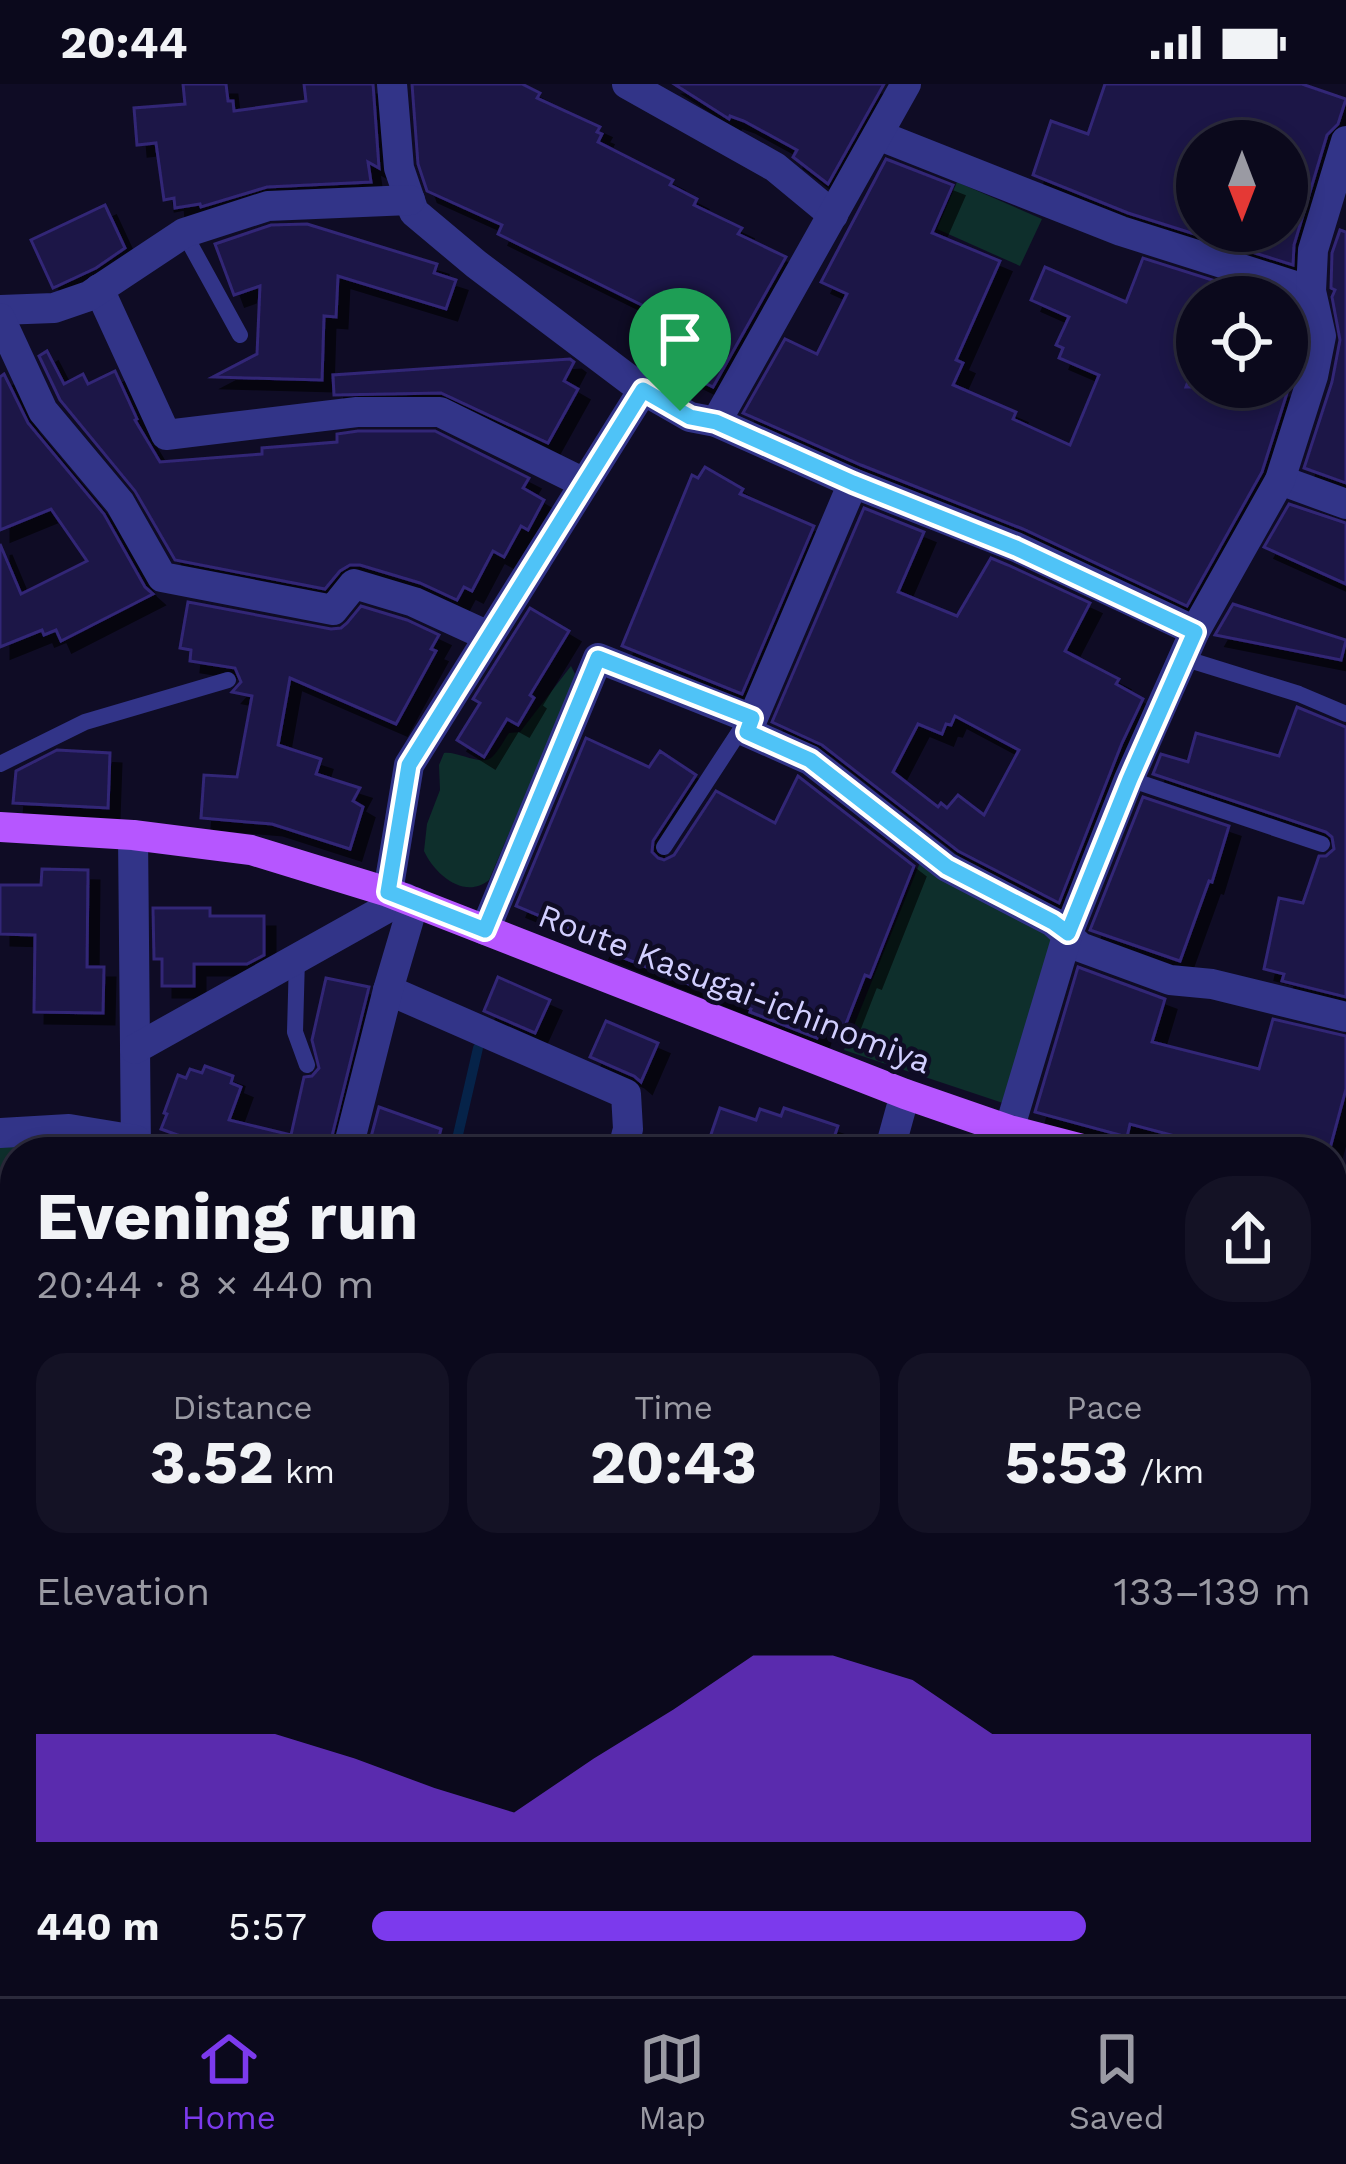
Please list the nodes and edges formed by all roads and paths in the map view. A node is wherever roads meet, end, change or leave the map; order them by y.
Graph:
1 (392, 84) edge
2 (627, 84) edge
3 (906, 84) edge
4 (878, 135) junction
5 (1346, 141) edge
6 (1339, 189) edge
7 (410, 200) junction
8 (833, 215) junction
9 (184, 233) junction
10 (99, 289) junction
11 (1311, 291) junction
12 (0, 314) edge
13 (240, 334) dead end
14 (643, 390) junction
15 (716, 422) junction
16 (1280, 480) junction
17 (584, 483) junction
18 (853, 483) junction
19 (1346, 504) edge
20 (488, 637) junction
21 (1189, 645) junction
22 (228, 680) dead end
23 (1346, 714) edge
24 (750, 725) junction
25 (0, 764) edge
26 (1130, 779) junction
27 (0, 827) edge
28 (133, 835) junction
29 (1322, 844) dead end
30 (664, 847) dead end
31 (402, 897) junction
32 (485, 930) junction
33 (1068, 933) junction
34 (297, 958) junction
35 (388, 990) junction
36 (1346, 1017) edge
37 (135, 1049) junction
38 (307, 1065) dead end
39 (905, 1094) junction
40 (0, 1133) edge
41 (101, 1137) edge
42 (136, 1137) edge
43 (351, 1137) edge
44 (626, 1137) edge
45 (893, 1137) edge
46 (1005, 1137) edge

1 - 7 street
2 - 8 street
3 - 4 street
4 - 8 street
4 - 11 street
5 - 6 street
6 - 11 street
7 - 9 street
7 - 14 street
8 - 15 street
9 - 10 street
9 - 13 lane
10 - 12 street
10 - 17 street
11 - 16 street
12 - 20 street
14 - 15 street
14 - 17 street
15 - 18 street
16 - 19 street
16 - 21 street
17 - 20 street
18 - 21 street
18 - 24 street
20 - 31 street
21 - 23 lane
21 - 26 street
22 - 25 lane
24 - 30 lane
24 - 32 street
24 - 33 street
26 - 29 lane
26 - 33 street
27 - 28 main road, Route Kasugai-ichinomiya
28 - 31 main road, Route Kasugai-ichinomiya
28 - 37 street
31 - 32 main road, Route Kasugai-ichinomiya
31 - 34 street
31 - 35 street
32 - 39 main road, Route Kasugai-ichinomiya
33 - 36 street
33 - 46 street
34 - 37 street
34 - 38 lane
35 - 43 street
35 - 44 street
37 - 42 street
39 - 45 street
39 - 46 main road, Route Kasugai-ichinomiya
40 - 41 street

